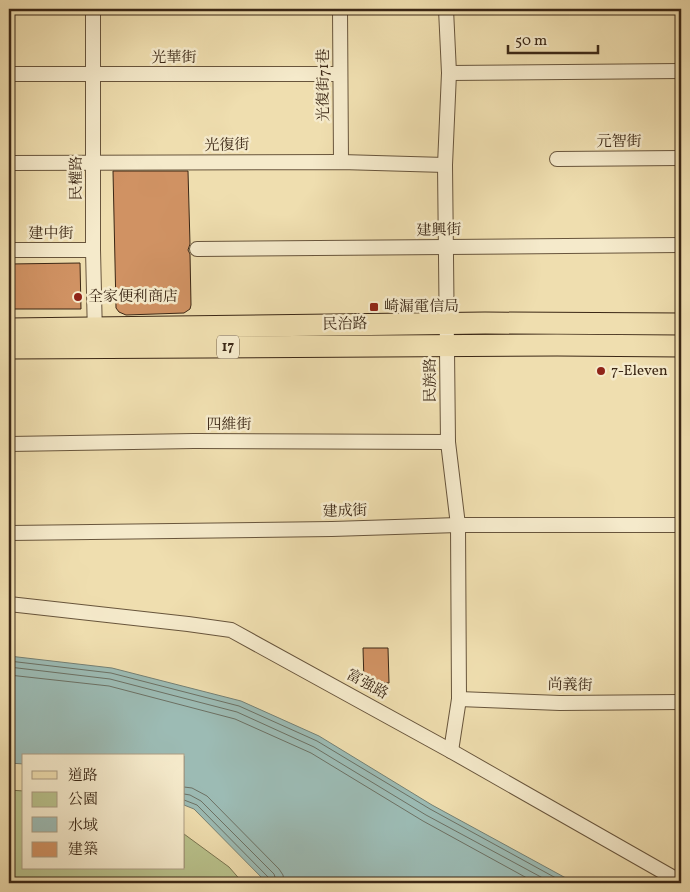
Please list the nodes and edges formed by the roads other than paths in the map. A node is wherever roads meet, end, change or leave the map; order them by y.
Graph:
1 (93, 9) edge
2 (340, 9) edge
3 (446, 9) edge
4 (681, 70) edge
5 (449, 72) junction
6 (9, 74) edge
7 (92, 74) junction
8 (340, 74) junction
9 (681, 158) edge
10 (557, 159) dead end
11 (341, 162) junction
12 (9, 163) edge
13 (94, 163) junction
14 (445, 164) junction
15 (681, 245) edge
16 (447, 248) junction
17 (197, 249) dead end
18 (9, 250) edge
19 (93, 250) junction
20 (447, 324) junction
21 (681, 324) edge
22 (9, 329) edge
23 (95, 338) junction
24 (448, 346) junction
25 (681, 346) edge
26 (9, 348) edge
27 (448, 442) junction
28 (9, 444) edge
29 (458, 525) junction
30 (681, 525) edge
31 (9, 533) edge
32 (9, 604) edge
33 (459, 699) junction
34 (681, 702) edge
35 (451, 751) junction
36 (681, 882) edge

1 - 7 street, 民權路
2 - 8 street, 光復街71巷
3 - 5 street, 民族路
4 - 5 street
5 - 14 street, 民族路
6 - 7 street, 光華街
7 - 8 street, 光華街
7 - 13 street, 民權路
8 - 11 street, 光復街71巷
9 - 10 street, 元智街
11 - 13 street, 光復街
11 - 14 street, 光復街
12 - 13 street, 光復街
13 - 19 street, 民權路
14 - 16 street, 民族路
15 - 16 street, 建興街
16 - 17 street, 建興街
16 - 20 street, 民族路
18 - 19 street, 建中街
19 - 23 street, 民權路
20 - 21 main road, 民治路 / 17
20 - 23 main road, 民治路 / 17
20 - 24 street, 民族路
22 - 23 main road, 民治路 / 17
23 - 24 main road, 民治路 / 17
23 - 26 main road, 民治路 / 17
24 - 25 main road, 民治路 / 17
24 - 27 street, 民族路
27 - 28 street, 四維街
27 - 29 street, 民族路
29 - 30 street, 建成街
29 - 31 street, 建成街
29 - 33 street, 民族路
32 - 35 street, 富強路
33 - 34 street, 尚義街
33 - 35 street, 民族路
35 - 36 street, 富強路

